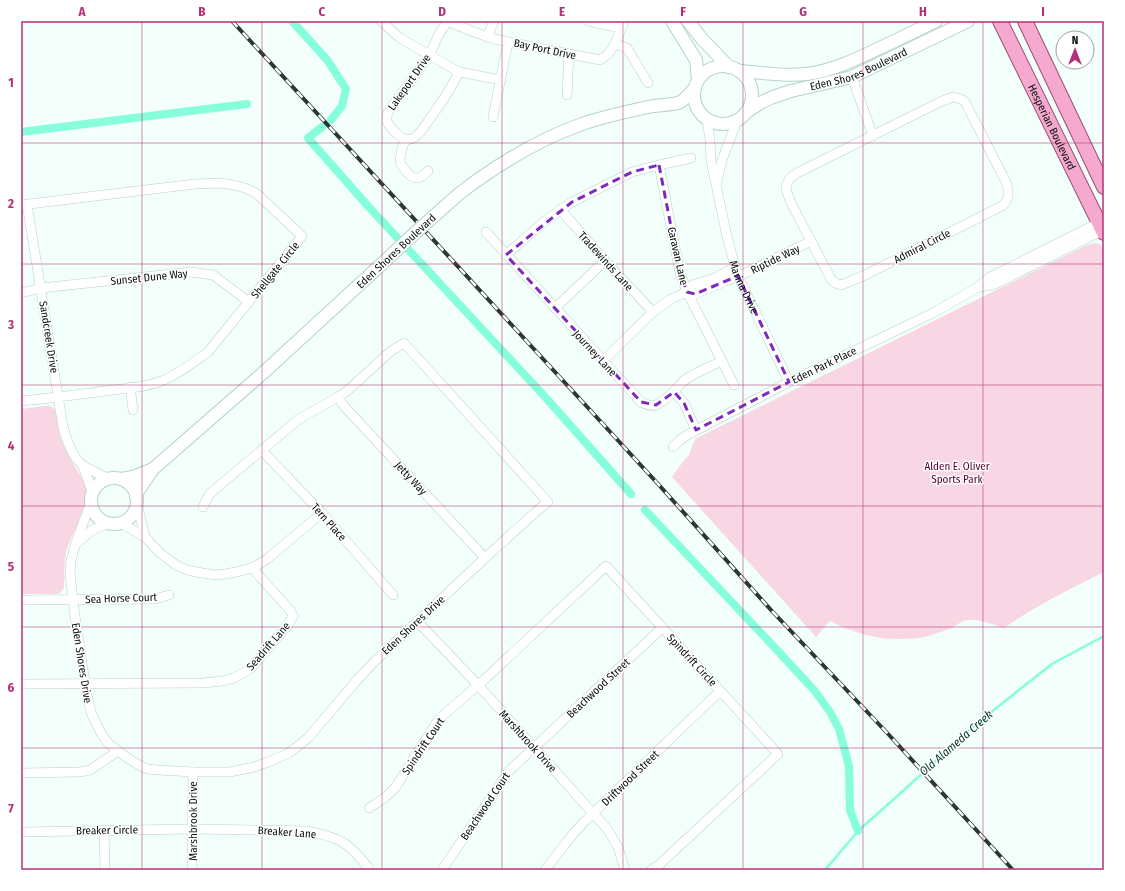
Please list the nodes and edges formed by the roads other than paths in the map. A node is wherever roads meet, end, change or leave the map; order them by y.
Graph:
1 (381, 21) edge
2 (448, 21) edge
3 (494, 21) edge
4 (588, 21) edge
5 (672, 21) edge
6 (688, 21) edge
7 (936, 21) edge
8 (968, 21) edge
9 (1000, 21) edge
10 (1025, 21) edge
11 (622, 25) edge
12 (487, 37) junction
13 (508, 42) junction
14 (615, 44) junction
15 (569, 54) junction
16 (429, 56) junction
17 (846, 63) junction
18 (734, 69) junction
19 (459, 72) junction
20 (852, 77) junction
21 (501, 80) junction
22 (648, 83) dead end
23 (696, 85) junction
24 (567, 95) dead end
25 (679, 103) junction
26 (748, 111) junction
27 (493, 117) dead end
28 (704, 117) junction
29 (737, 121) junction
30 (873, 136) junction
31 (405, 139) junction
32 (691, 158) dead end
33 (659, 164) junction
34 (428, 172) dead end
35 (716, 186) junction
36 (1104, 187) edge
37 (24, 205) edge
38 (560, 209) junction
39 (1103, 228) edge
40 (486, 232) dead end
41 (811, 241) junction
42 (506, 254) junction
43 (605, 261) junction
44 (736, 267) junction
45 (738, 276) junction
46 (41, 288) junction
47 (687, 292) junction
48 (21, 293) edge
49 (249, 302) junction
50 (555, 308) junction
51 (653, 312) junction
52 (603, 361) junction
53 (722, 361) junction
54 (789, 382) junction
55 (734, 385) dead end
56 (130, 388) junction
57 (674, 392) junction
58 (58, 397) junction
59 (338, 397) junction
60 (21, 401) edge
61 (133, 410) dead end
62 (696, 430) junction
63 (673, 447) dead end
64 (262, 451) junction
65 (83, 466) junction
66 (153, 469) junction
67 (115, 479) junction
68 (92, 498) junction
69 (137, 500) junction
70 (203, 507) dead end
71 (322, 514) junction
72 (109, 523) junction
73 (121, 523) junction
74 (145, 537) junction
75 (75, 545) junction
76 (485, 558) junction
77 (252, 568) junction
78 (169, 595) dead end
79 (393, 595) dead end
80 (21, 600) edge
81 (73, 600) junction
82 (417, 621) junction
83 (662, 628) junction
84 (85, 683) junction
85 (21, 684) edge
86 (478, 685) junction
87 (720, 691) junction
88 (534, 748) junction
89 (118, 751) junction
90 (193, 772) junction
91 (21, 773) edge
92 (369, 808) dead end
93 (593, 813) junction
94 (192, 829) junction
95 (104, 830) junction
96 (21, 832) edge
97 (105, 870) edge
98 (192, 870) edge
99 (369, 870) edge
100 (442, 870) edge
101 (545, 870) edge
102 (625, 870) edge
103 (651, 870) edge

1 - 16 street
2 - 12 street, Bay Port Drive
2 - 16 street, Lakeport Drive
3 - 12 street
4 - 11 street
5 - 23 street
6 - 18 street
7 - 17 street, Eden Shores Boulevard
8 - 20 street, Eden Shores Boulevard
9 - 39 main road, Hesperian Boulevard
10 - 36 main road, Hesperian Boulevard
11 - 14 street, Bay Port Drive
12 - 13 street, Bay Port Drive
13 - 15 street, Bay Port Drive
13 - 21 street
14 - 15 street, Bay Port Drive
14 - 22 street
15 - 24 street
16 - 19 street
16 - 31 street, Lakeport Drive
17 - 18 street, Eden Shores Boulevard
17 - 20 street
18 - 23 street
18 - 26 street
19 - 21 street
19 - 31 street
20 - 26 street, Eden Shores Boulevard
20 - 30 street
21 - 27 street
23 - 25 street
23 - 28 street
25 - 28 street
25 - 66 street, Eden Shores Boulevard, bridge
26 - 29 street
28 - 29 street
28 - 35 street, Marina Drive
29 - 35 street, Marina Drive
30 - 41 street, Admiral Circle
30 - 41 street, Admiral Circle
31 - 34 street
32 - 33 street
33 - 38 street
33 - 47 street, Caravan Lane
35 - 44 street, Marina Drive
37 - 46 street, Sandcreek Drive
37 - 49 street, Shellgate Circle
38 - 42 street
38 - 43 street, Tradewinds Lane
39 - 54 street, Eden Park Place
40 - 42 street, Journey Lane
41 - 45 street, Riptide Way
42 - 50 street, Journey Lane
43 - 50 street
43 - 51 street, Tradewinds Lane
44 - 45 street, Marina Drive
44 - 47 street
45 - 47 street, Riptide Way
45 - 54 street, Marina Drive
46 - 48 street, Sunset Dune Way
46 - 49 street, Sunset Dune Way
46 - 58 street, Sandcreek Drive
47 - 51 street
47 - 53 street, Caravan Lane
49 - 56 street, Shellgate Circle
50 - 52 street, Journey Lane
51 - 52 street
52 - 57 street, Journey Lane
53 - 55 street, Caravan Lane
53 - 57 street, Journey Lane
54 - 62 street, Eden Park Place
56 - 58 street, Shellgate Circle
56 - 61 street
57 - 62 street
58 - 60 street, Shellgate Circle
58 - 65 street, Sandcreek Drive
59 - 64 street, Eden Shores Drive
59 - 76 street, Jetty Way
59 - 76 street, Eden Shores Drive
62 - 63 street, Eden Park Place
64 - 70 street, Eden Shores Drive
64 - 71 street, Tern Place
65 - 67 street, Sandcreek Drive
65 - 68 street, Sandcreek Drive
66 - 67 street, Eden Shores Boulevard
66 - 69 street, Eden Shores Boulevard
67 - 68 street
67 - 69 street
68 - 72 street
68 - 75 street, Eden Shores Drive
69 - 73 street
69 - 74 street
71 - 77 street
71 - 79 street, Tern Place
72 - 73 street
72 - 75 street
73 - 74 street
74 - 77 street
75 - 81 street, Eden Shores Drive
76 - 82 street, Eden Shores Drive
77 - 84 street, Seadrift Lane
78 - 81 street, Sea Horse Court
80 - 81 street, Sea Horse Court
81 - 84 street, Eden Shores Drive
82 - 86 street, Marshbrook Drive
82 - 90 street, Eden Shores Drive
83 - 86 street, Spindrift Circle
83 - 87 street, Spindrift Circle
83 - 88 street, Beachwood Street
84 - 85 street
84 - 89 street, Eden Shores Drive
86 - 88 street, Marshbrook Drive
86 - 92 street, Spindrift Court
87 - 93 street, Driftwood Street
87 - 103 street, Spindrift Circle
88 - 93 street, Marshbrook Drive
88 - 100 street, Beachwood Court
89 - 90 street, Eden Shores Drive
89 - 91 street
90 - 94 street, Marshbrook Drive
93 - 101 street, Driftwood Street
93 - 102 street, Marshbrook Drive
94 - 95 street, Breaker Circle
94 - 98 street, Marshbrook Drive
94 - 99 street, Breaker Lane
95 - 96 street, Breaker Circle
95 - 97 street

